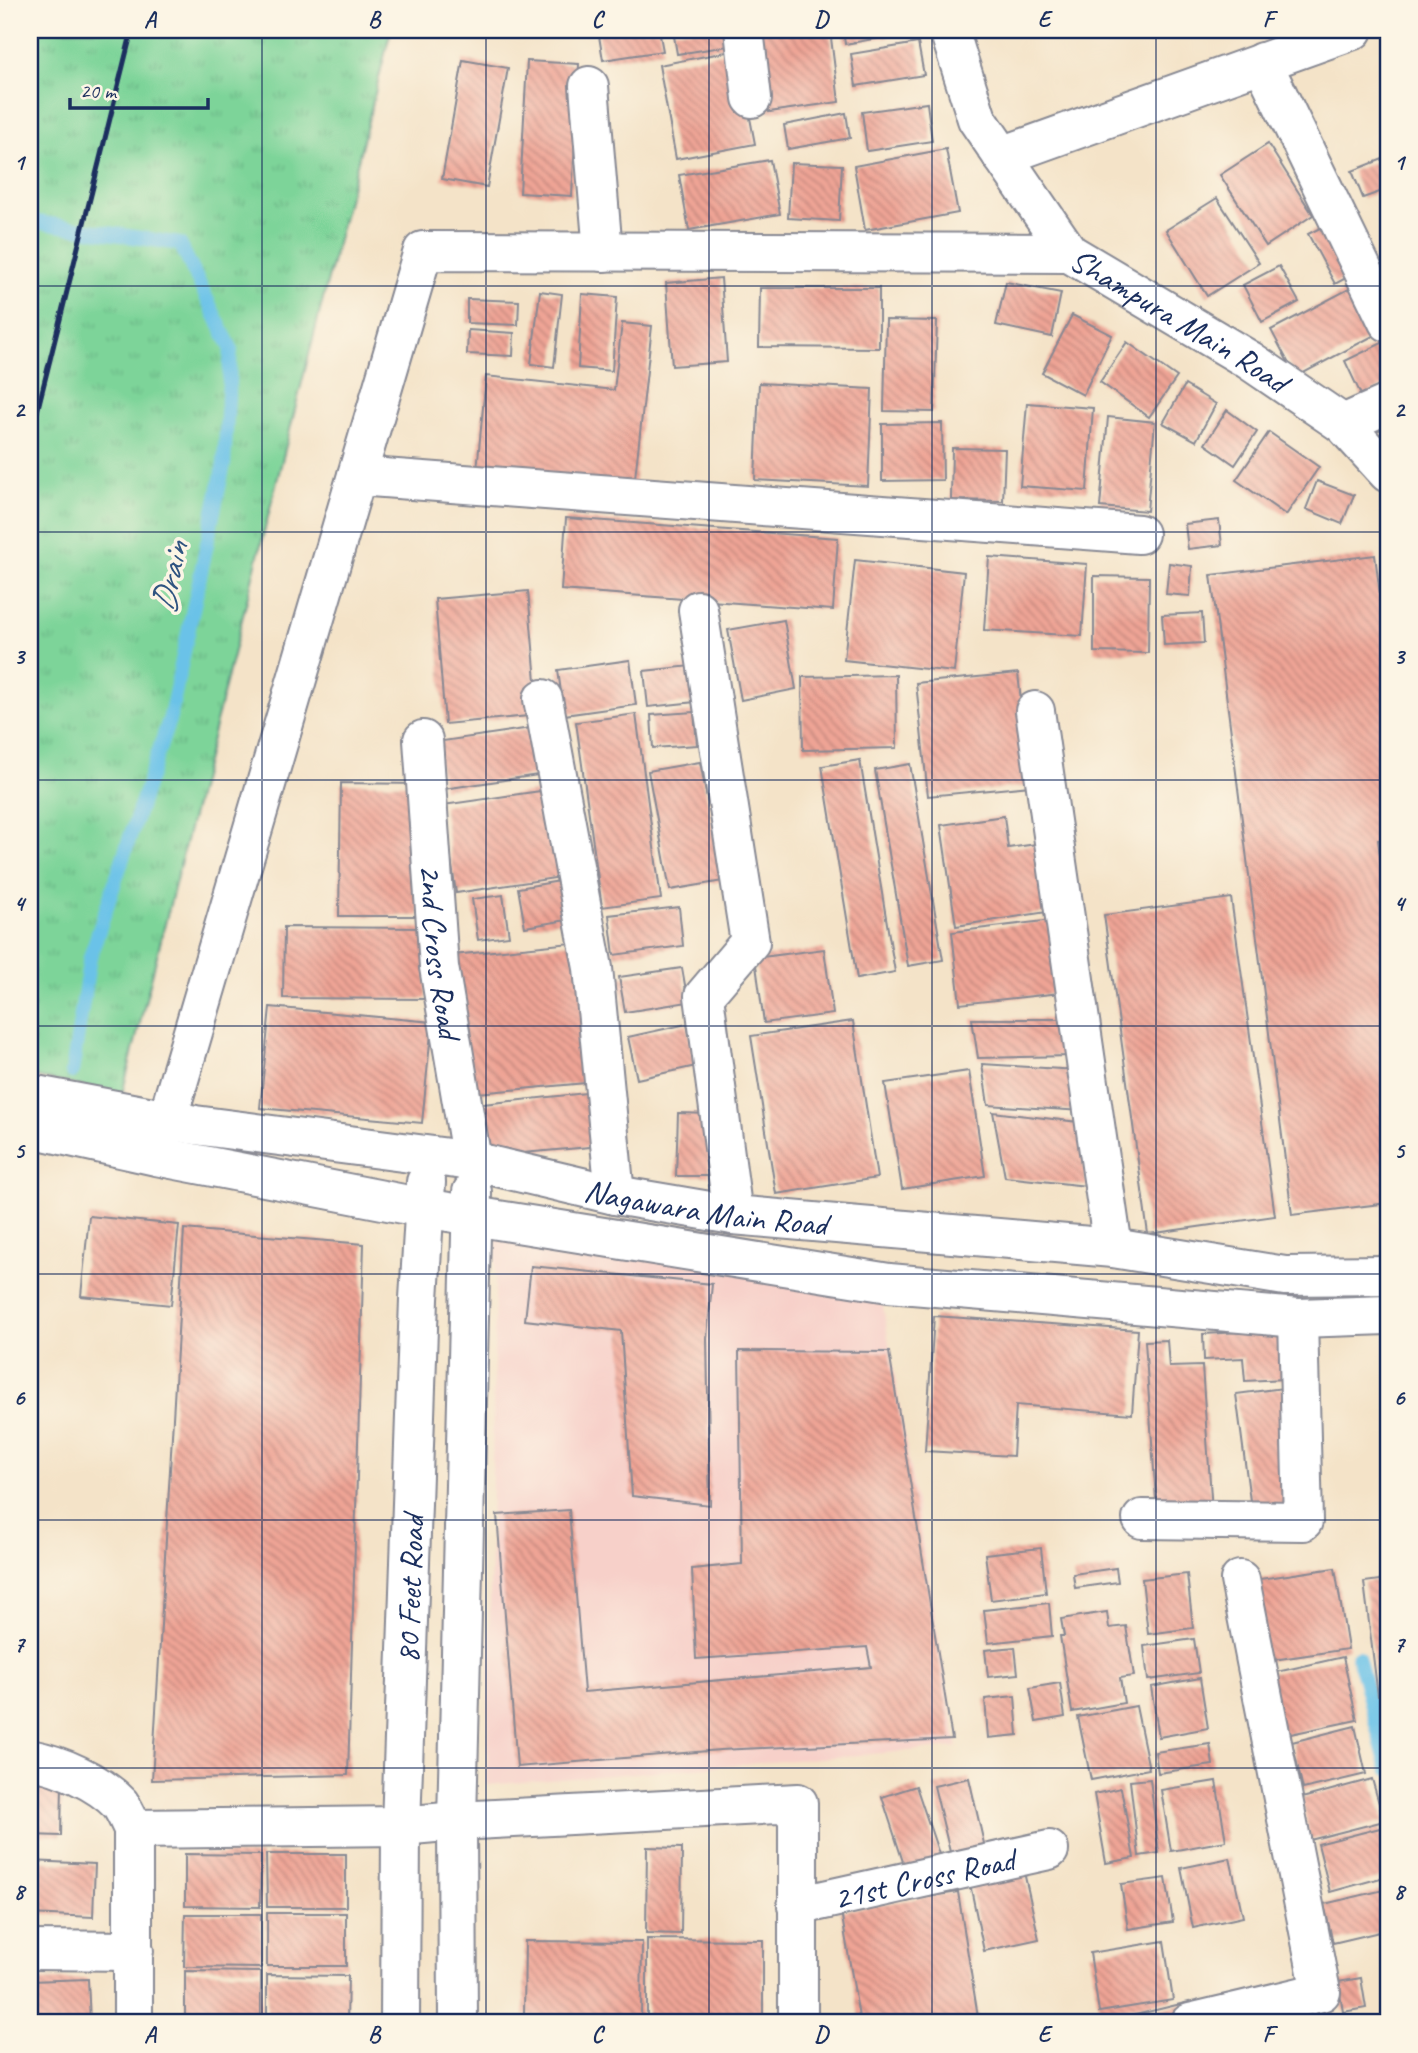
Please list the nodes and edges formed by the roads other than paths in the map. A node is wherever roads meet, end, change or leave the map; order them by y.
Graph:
1 (744, 30) edge
2 (949, 30) edge
3 (1353, 30) edge
4 (1262, 62) junction
5 (589, 86) dead end
6 (751, 97) dead end
7 (1002, 156) junction
8 (603, 252) junction
9 (1069, 253) junction
10 (1388, 322) edge
11 (1388, 404) edge
12 (1343, 424) junction
13 (1388, 473) edge
14 (357, 476) junction
15 (1139, 534) dead end
16 (698, 610) dead end
17 (543, 699) dead end
18 (1035, 711) dead end
19 (423, 740) dead end
20 (30, 1094) edge
21 (168, 1121) junction
22 (30, 1128) edge
23 (156, 1156) junction
24 (429, 1156) junction
25 (472, 1161) junction
26 (615, 1195) junction
27 (424, 1208) junction
28 (733, 1214) junction
29 (472, 1217) junction
30 (1113, 1248) junction
31 (1388, 1275) edge
32 (1388, 1315) edge
33 (1298, 1318) junction
34 (1142, 1520) dead end
35 (1240, 1580) dead end
36 (30, 1759) edge
37 (457, 1821) junction
38 (401, 1826) junction
39 (133, 1829) junction
40 (1049, 1850) dead end
41 (797, 1906) junction
42 (30, 1950) edge
43 (134, 1951) junction
44 (133, 2023) edge
45 (400, 2023) edge
46 (458, 2023) edge
47 (798, 2023) edge
48 (1190, 2023) edge

1 - 6 street
2 - 7 street, Shampura Main Road
3 - 4 street
4 - 7 street
4 - 10 street
5 - 8 street
7 - 9 street, Shampura Main Road
8 - 9 street
8 - 14 street
9 - 12 street, Shampura Main Road
11 - 12 street
12 - 13 street, Shampura Main Road
14 - 15 street
14 - 21 street
16 - 28 street
17 - 26 street
18 - 30 street
19 - 25 street, 2nd Cross Road
20 - 21 street, Nagawara Main Road
21 - 23 street
21 - 24 street, Nagawara Main Road
22 - 23 street
23 - 27 street
24 - 25 street, Nagawara Main Road
24 - 27 street, 80 Feet Road
25 - 26 street, Nagawara Main Road
25 - 29 street, 80 Feet Road
26 - 28 street, Nagawara Main Road
27 - 29 street
27 - 38 street, 80 Feet Road
28 - 30 street, Nagawara Main Road
29 - 33 street
29 - 37 street, 80 Feet Road
30 - 31 street, Nagawara Main Road
32 - 33 street
33 - 34 street
35 - 48 street
36 - 39 street
37 - 38 street
37 - 41 street
37 - 46 street, 80 Feet Road
38 - 39 street
38 - 45 street, 80 Feet Road
39 - 43 street
40 - 41 street, 21st Cross Road
41 - 47 street
42 - 43 street
43 - 44 street

